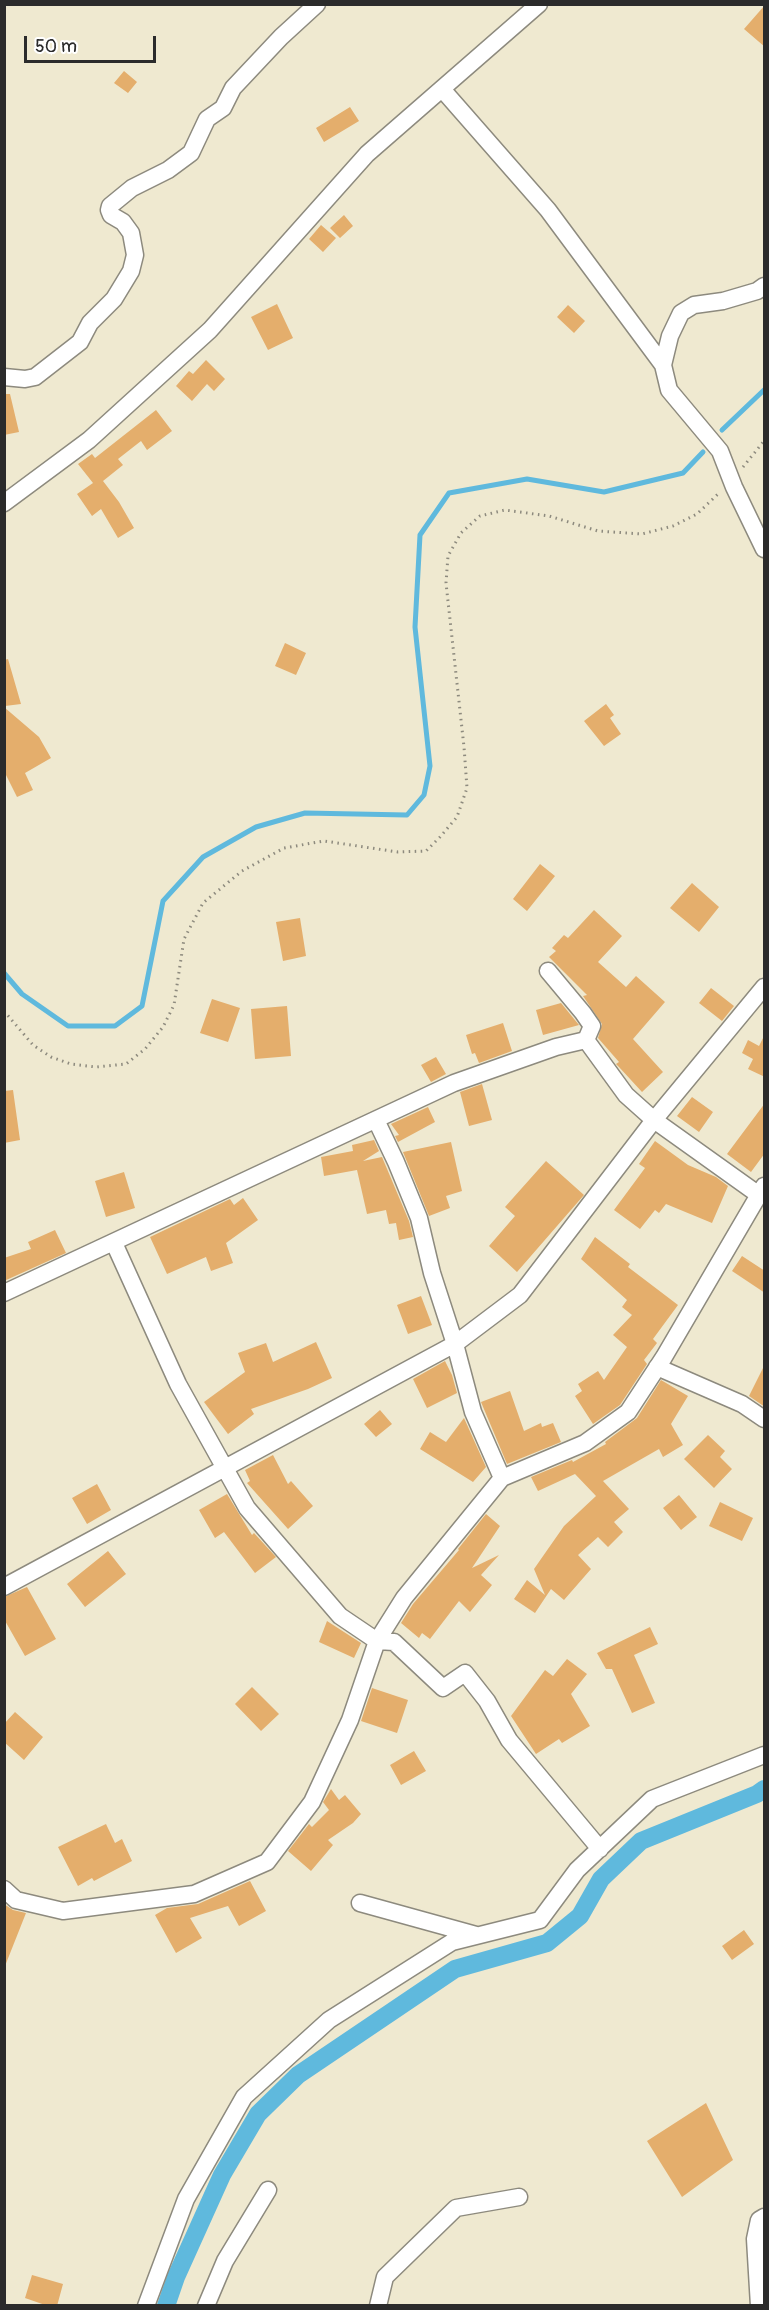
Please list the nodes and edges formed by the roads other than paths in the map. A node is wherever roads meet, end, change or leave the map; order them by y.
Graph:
1 (317, 4) edge
2 (539, 4) edge
3 (442, 89) junction
4 (765, 286) edge
5 (663, 365) junction
6 (4, 377) edge
7 (4, 503) edge
8 (765, 549) edge
9 (548, 971) dead end
10 (765, 987) edge
11 (586, 1040) junction
12 (376, 1120) junction
13 (654, 1120) junction
14 (762, 1190) edge
15 (114, 1243) junction
16 (4, 1293) edge
17 (454, 1344) junction
18 (657, 1367) junction
19 (765, 1419) edge
20 (225, 1467) junction
21 (502, 1478) junction
22 (4, 1587) edge
23 (376, 1641) junction
24 (765, 1755) edge
25 (600, 1849) junction
26 (4, 1889) edge
27 (360, 1903) dead end
28 (477, 1936) junction
29 (268, 2190) dead end
30 (519, 2197) dead end
31 (765, 2217) edge
32 (146, 2306) edge
33 (206, 2306) edge
34 (378, 2306) edge
35 (759, 2306) edge

1 - 6 street
2 - 3 street
3 - 5 street
3 - 7 street
4 - 5 street
5 - 8 street
9 - 11 street
10 - 13 street
11 - 12 street
11 - 13 street
12 - 15 street
12 - 17 street
13 - 14 street
13 - 17 street
14 - 18 street
15 - 16 street
15 - 20 street
17 - 20 street
17 - 21 street
18 - 19 street
18 - 21 street
20 - 22 street
20 - 23 street
21 - 23 street
23 - 25 street
23 - 26 street
24 - 25 street
25 - 28 street
27 - 28 street
28 - 32 street
29 - 33 street
30 - 34 street
31 - 35 street

